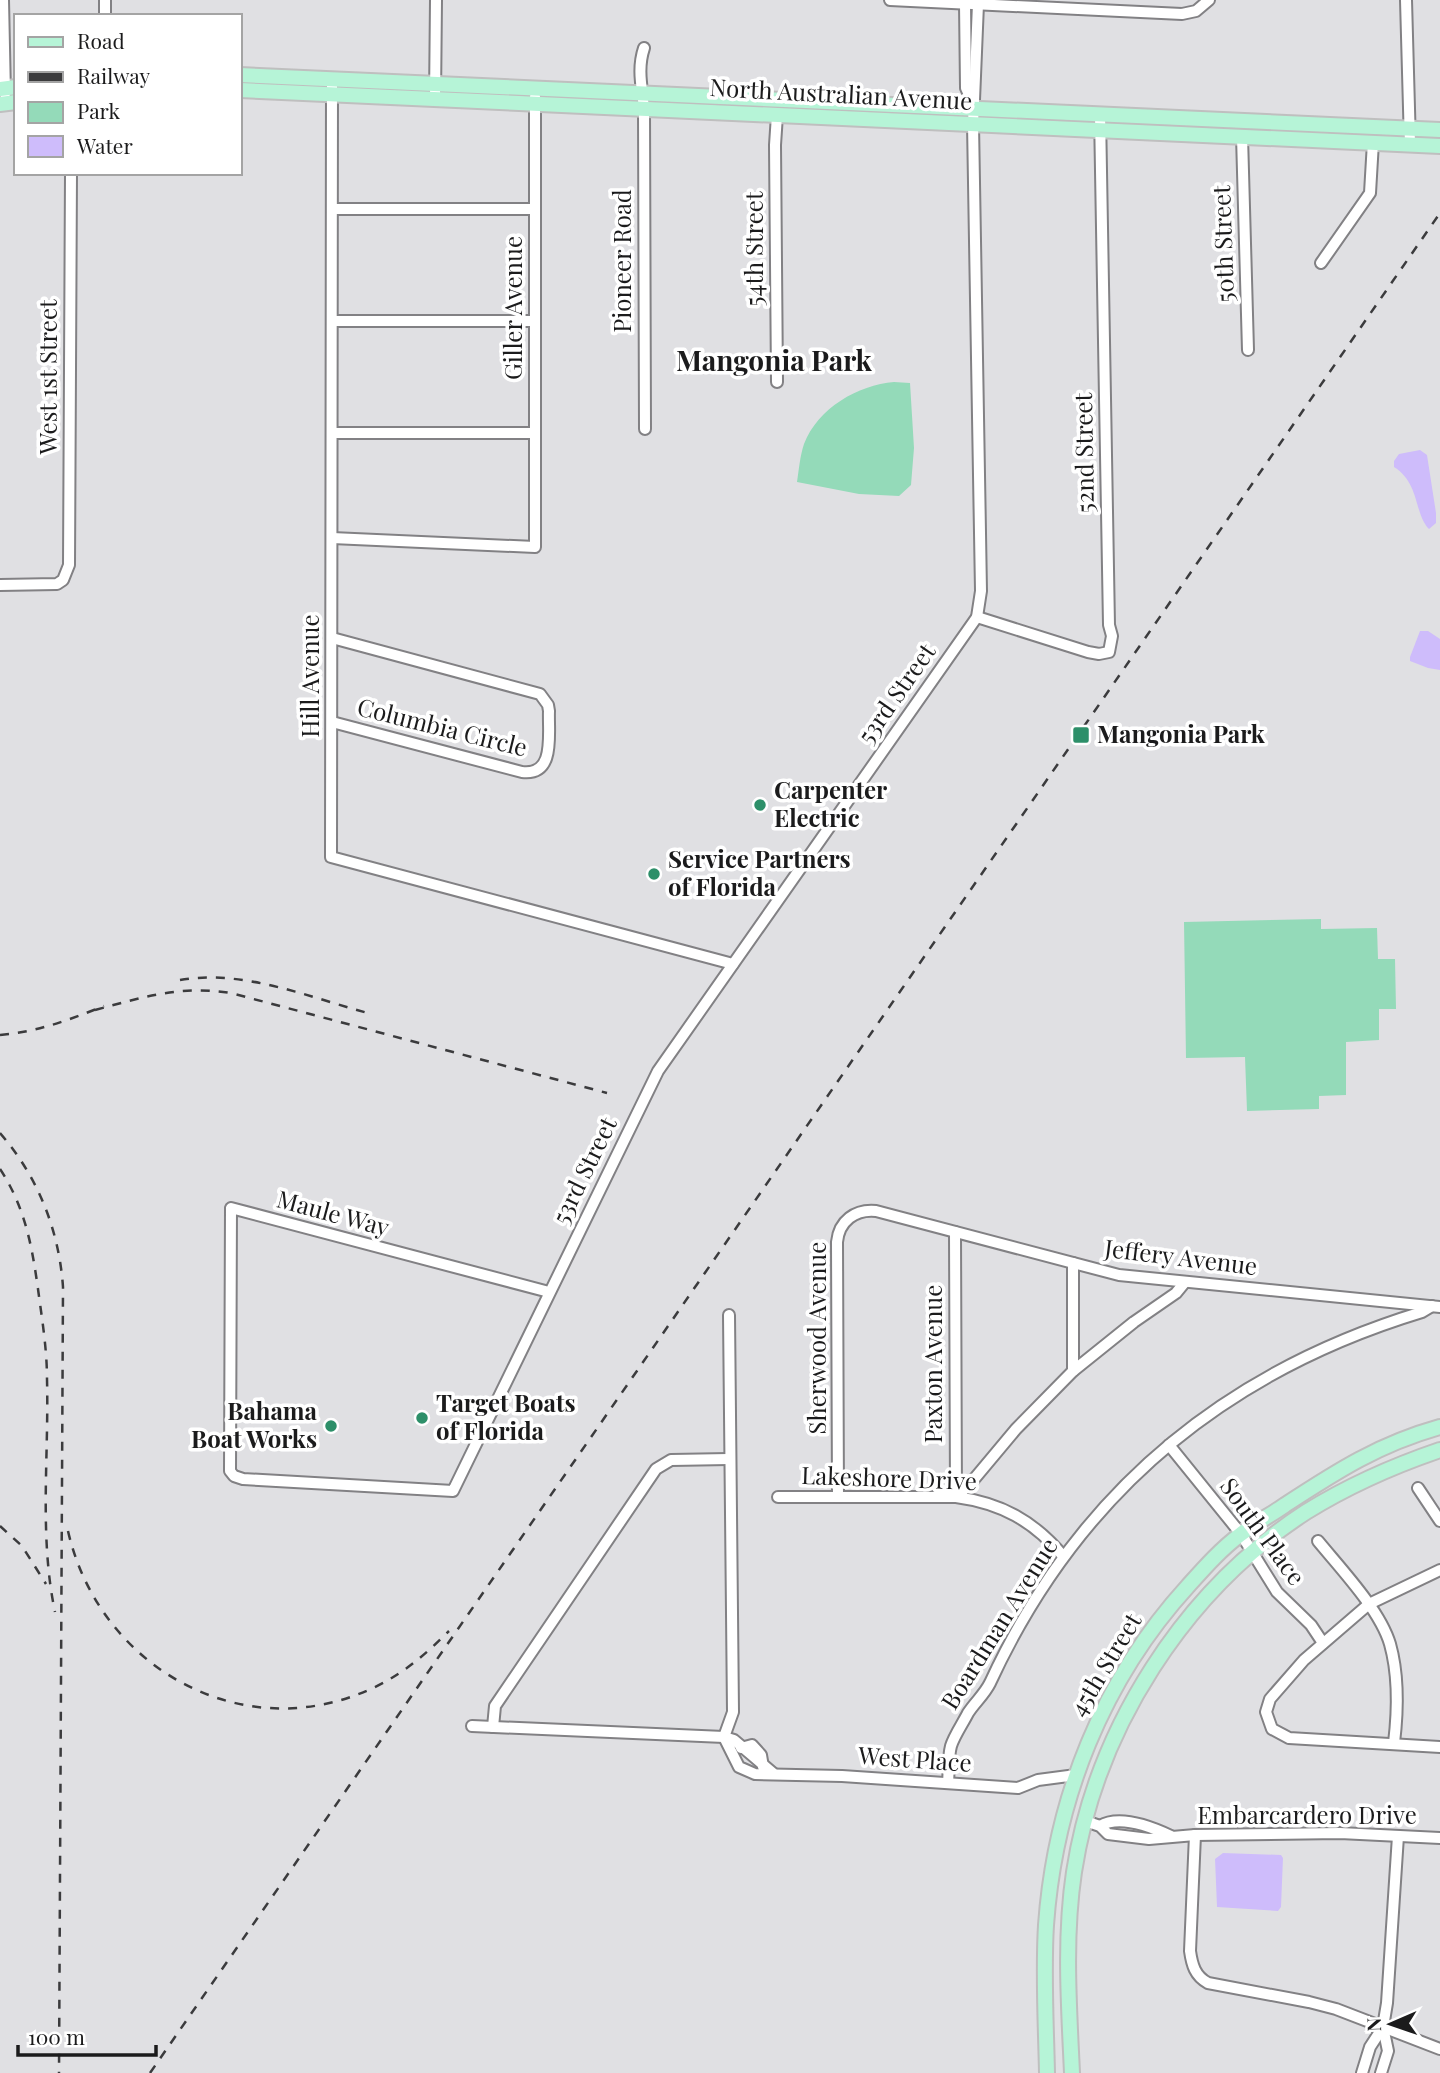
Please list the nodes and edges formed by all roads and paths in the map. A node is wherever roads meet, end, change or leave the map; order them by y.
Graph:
1 (3, 0) edge
2 (436, 0) edge
3 (890, 0) edge
4 (1406, 0) edge
5 (1208, 1) edge
6 (965, 4) junction
7 (978, 4) junction
8 (242, 75) edge
9 (435, 83) junction
10 (332, 87) junction
11 (535, 88) junction
12 (242, 90) edge
13 (643, 92) junction
14 (7, 96) edge
15 (435, 99) junction
16 (535, 104) junction
17 (975, 108) junction
18 (644, 109) junction
19 (1100, 114) junction
20 (777, 115) junction
21 (1288, 122) junction
22 (973, 124) junction
23 (1410, 128) junction
24 (1100, 130) junction
25 (1440, 130) edge
26 (1242, 136) junction
27 (1288, 138) junction
28 (1373, 142) junction
29 (1410, 144) junction
30 (1440, 146) edge
31 (71, 175) edge
32 (332, 209) junction
33 (535, 209) junction
34 (1321, 263) dead end
35 (332, 321) junction
36 (535, 321) junction
37 (1248, 350) dead end
38 (776, 382) dead end
39 (645, 429) dead end
40 (332, 433) junction
41 (535, 433) junction
42 (332, 538) junction
43 (0, 585) edge
44 (977, 617) junction
45 (332, 638) junction
46 (332, 722) junction
47 (733, 964) junction
48 (844, 1223) joint
49 (955, 1232) junction
50 (1073, 1263) junction
51 (1185, 1282) junction
52 (549, 1292) junction
53 (1436, 1306) edge
54 (729, 1315) dead end
55 (1073, 1371) junction
56 (1440, 1427) edge
57 (1169, 1445) junction
58 (1440, 1450) edge
59 (729, 1459) junction
60 (1418, 1488) dead end
61 (453, 1490) joint
62 (778, 1497) dead end
63 (838, 1497) junction
64 (956, 1497) junction
65 (1440, 1521) edge
66 (1241, 1534) junction
67 (1318, 1541) dead end
68 (1253, 1552) junction
69 (1063, 1556) junction
70 (1440, 1570) edge
71 (1369, 1604) junction
72 (1323, 1643) junction
73 (472, 1726) dead end
74 (493, 1727) junction
75 (724, 1737) junction
76 (1394, 1742) junction
77 (1440, 1747) edge
78 (768, 1770) junction
79 (1076, 1775) junction
80 (1053, 1778) junction
81 (948, 1783) junction
82 (1070, 1793) junction
83 (1085, 1821) junction
84 (1195, 1835) junction
85 (1398, 1836) junction
86 (1440, 1838) edge
87 (1383, 2027) junction
88 (1440, 2049) edge
89 (1047, 2073) edge
90 (1072, 2073) edge
91 (1362, 2073) edge
92 (1381, 2073) edge

1 - 14 street
2 - 9 street
3 - 6 street
4 - 23 street
5 - 7 street
6 - 7 street
6 - 17 street, 53rd Street
7 - 17 street, 53rd Street
8 - 10 main road, North Australian Avenue
9 - 10 main road, North Australian Avenue
9 - 11 main road, North Australian Avenue
9 - 15 street
10 - 12 main road, North Australian Avenue
10 - 15 main road, North Australian Avenue
10 - 32 street, Hill Avenue
11 - 13 main road, North Australian Avenue
11 - 16 street, Giller Avenue
13 - 17 main road, North Australian Avenue
13 - 18 street, Pioneer Road
15 - 16 main road, North Australian Avenue
16 - 18 main road, North Australian Avenue
16 - 33 street, Giller Avenue
17 - 19 main road, North Australian Avenue
17 - 22 street, 53rd Street
18 - 20 main road, North Australian Avenue
18 - 39 street, Pioneer Road
19 - 21 main road, North Australian Avenue
19 - 24 street, 52nd Street
20 - 22 main road, North Australian Avenue
20 - 38 street, 54th Street
21 - 23 main road, North Australian Avenue
21 - 27 main road
22 - 24 main road, North Australian Avenue
22 - 44 street, 53rd Street
23 - 25 main road, North Australian Avenue
23 - 29 street
24 - 26 main road, North Australian Avenue
24 - 44 street, 52nd Street
26 - 27 main road, North Australian Avenue
26 - 37 street, 50th Street
27 - 28 main road, North Australian Avenue
28 - 29 main road, North Australian Avenue
28 - 34 street
29 - 30 main road, North Australian Avenue
31 - 43 street, West 1st Street
32 - 33 street
32 - 35 street, Hill Avenue
33 - 36 street, Giller Avenue
35 - 36 street
35 - 40 street, Hill Avenue
36 - 41 street, Giller Avenue
40 - 41 street
40 - 42 street, Hill Avenue
41 - 42 street, Giller Avenue
42 - 45 street, Hill Avenue
44 - 47 street, 53rd Street
45 - 46 street, Hill Avenue
45 - 46 street, Columbia Circle
46 - 47 street, Hill Avenue
47 - 52 street, 53rd Street
48 - 49 street, Jeffery Avenue
48 - 63 street, Sherwood Avenue
49 - 50 street, Jeffery Avenue
49 - 64 street, Paxton Avenue
50 - 51 street, Jeffery Avenue
50 - 55 street
51 - 53 street, Jeffery Avenue
51 - 55 street
52 - 61 street, 53rd Street
52 - 61 street, Maule Way
53 - 57 street, Boardman Avenue
54 - 59 street
55 - 64 street
56 - 66 main road, 45th Street
57 - 66 street, South Place
57 - 69 street, Boardman Avenue
58 - 68 main road, 45th Street
59 - 74 street
59 - 75 street
60 - 65 street
62 - 63 street, Lakeshore Drive
63 - 64 street, Lakeshore Drive
64 - 69 street, Lakeshore Drive
66 - 68 street, South Place
66 - 79 main road, 45th Street
67 - 71 street
68 - 72 street, South Place
68 - 83 main road, 45th Street
69 - 81 street, Boardman Avenue
70 - 71 street
71 - 72 street
71 - 76 street
72 - 76 street
73 - 74 street
74 - 75 street
75 - 78 street
75 - 78 street, West Place
76 - 77 street
78 - 81 street, West Place
79 - 80 street, West Place
79 - 82 main road, 45th Street
80 - 81 street, West Place
80 - 82 street
82 - 83 main road
82 - 89 main road, 45th Street
83 - 84 street, Embarcardero Drive
83 - 90 main road, 45th Street
84 - 85 street, Embarcardero Drive
84 - 87 street
85 - 86 street, Embarcardero Drive
85 - 87 street
87 - 88 street
87 - 91 street
87 - 92 street

